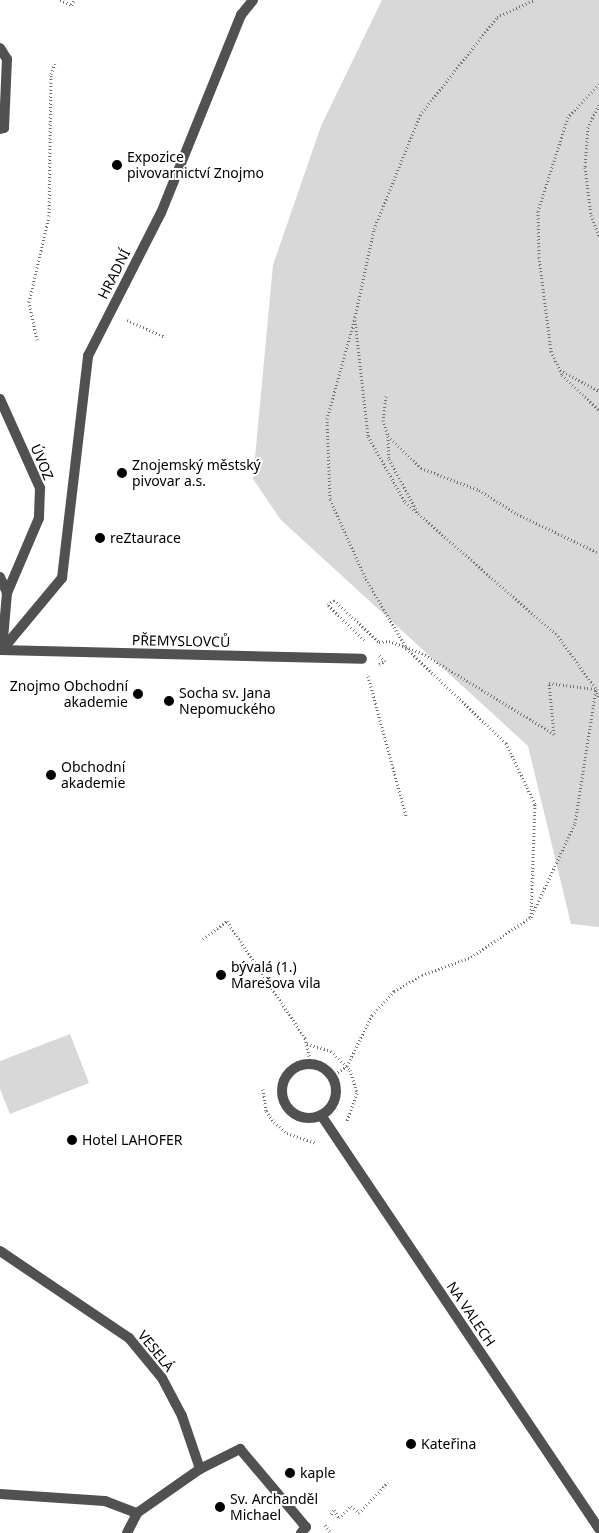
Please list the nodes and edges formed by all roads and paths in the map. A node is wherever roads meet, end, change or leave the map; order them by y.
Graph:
1 (74, 0) edge
2 (253, 0) edge
3 (534, 0) edge
4 (60, 1) edge
5 (0, 48) edge
6 (55, 64) dead end
7 (599, 84) edge
8 (599, 105) edge
9 (0, 129) edge
10 (599, 236) edge
11 (110, 312) junction
12 (355, 317) junction
13 (165, 337) dead end
14 (37, 340) dead end
15 (560, 370) junction
16 (599, 392) edge
17 (386, 396) dead end
18 (0, 399) edge
19 (599, 410) edge
20 (388, 436) junction
21 (420, 515) junction
22 (599, 553) edge
23 (0, 577) edge
24 (7, 593) junction
25 (366, 642) dead end
26 (372, 649) dead end
27 (407, 649) junction
28 (1, 650) edge
29 (362, 659) joint
30 (385, 661) dead end
31 (596, 689) junction
32 (599, 699) edge
33 (406, 816) dead end
34 (530, 917) junction
35 (203, 939) dead end
36 (311, 1064) junction
37 (332, 1076) junction
38 (263, 1089) dead end
39 (321, 1115) junction
40 (317, 1145) dead end
41 (0, 1251) edge
42 (200, 1469) junction
43 (388, 1482) dead end
44 (0, 1494) edge
45 (137, 1513) junction
46 (331, 1514) dead end
47 (599, 1528) edge
48 (127, 1533) edge
49 (301, 1533) edge

1 - 4 path
2 - 11 street, HRADNÍ
3 - 12 path
5 - 9 street
6 - 14 path
7 - 15 path
8 - 10 path
11 - 13 path
11 - 28 street, HRADNÍ
12 - 21 path
12 - 27 path
15 - 16 path
15 - 19 path
17 - 20 path
18 - 24 street, ÚVOZ
20 - 21 path
20 - 22 path
21 - 31 path
23 - 24 street
24 - 28 street
25 - 27 path
26 - 30 path
27 - 31 path
27 - 34 path
28 - 29 street, PŘEMYSLOVCŮ
29 - 33 path
31 - 32 path
31 - 34 path
34 - 37 path
35 - 36 path
36 - 37 street
36 - 39 street
37 - 39 street
38 - 40 path
39 - 47 street, NA VALECH
41 - 42 street, VESELÁ
42 - 45 street
42 - 49 street
43 - 46 path
44 - 45 street
45 - 48 street

